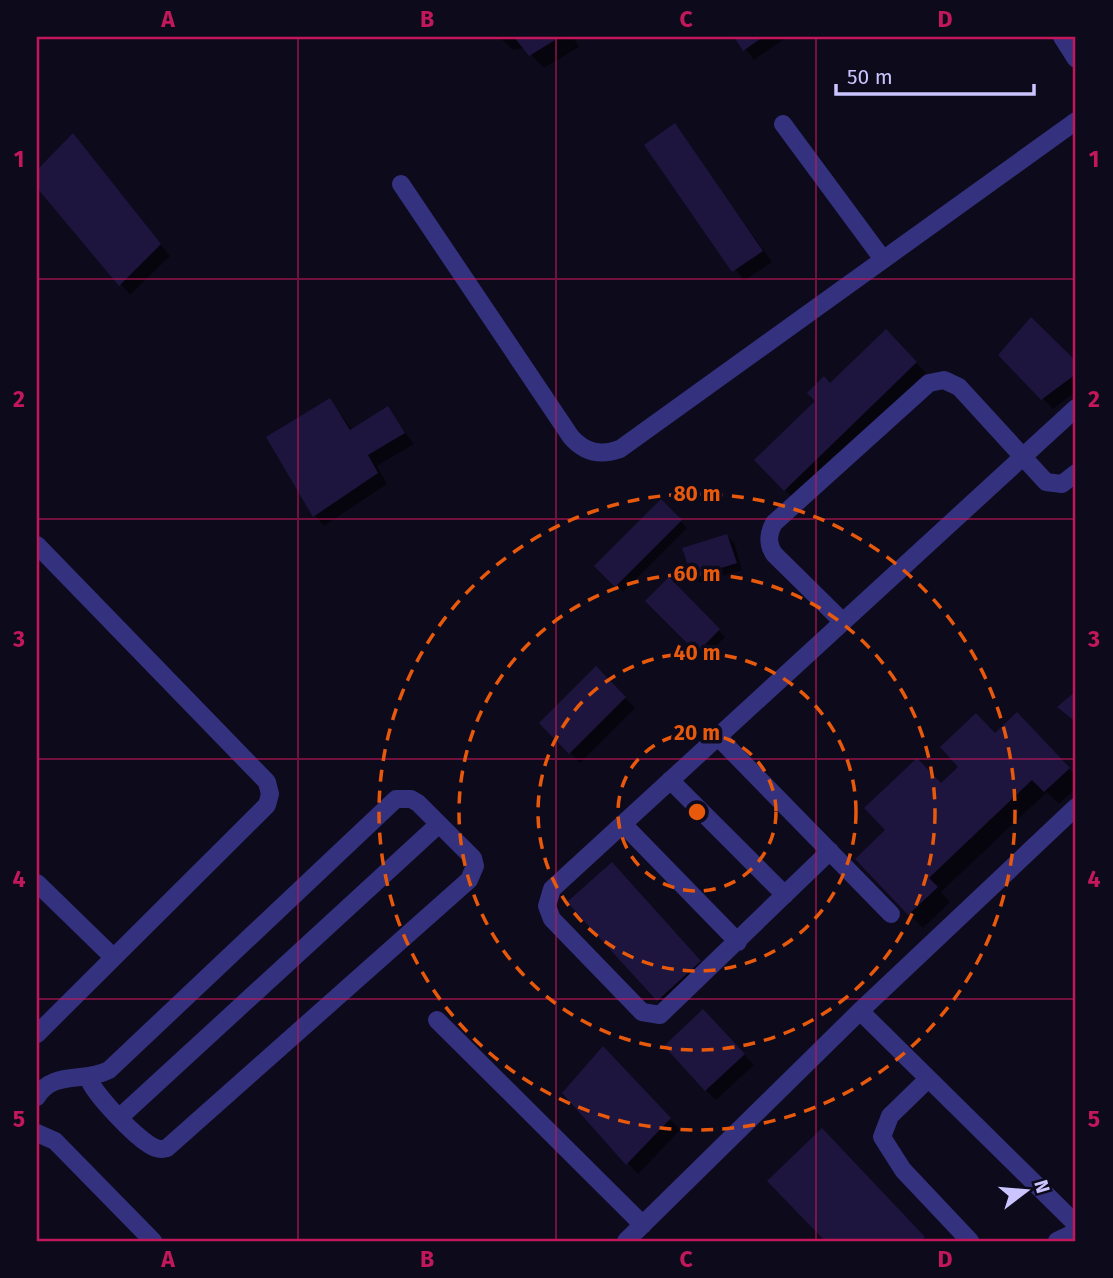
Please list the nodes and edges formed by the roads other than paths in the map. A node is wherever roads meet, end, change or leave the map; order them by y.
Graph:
1 (1062, 37) edge
2 (1076, 59) edge
3 (1076, 121) edge
4 (783, 124) dead end
5 (401, 184) dead end
6 (882, 258) junction
7 (1076, 408) edge
8 (1022, 457) junction
9 (1076, 473) edge
10 (37, 545) edge
11 (843, 622) junction
12 (718, 737) junction
13 (670, 780) junction
14 (1076, 807) edge
15 (439, 824) junction
16 (622, 824) junction
17 (830, 851) junction
18 (37, 883) edge
19 (785, 895) junction
20 (891, 914) dead end
21 (738, 942) junction
22 (113, 957) junction
23 (860, 1011) junction
24 (437, 1020) dead end
25 (37, 1034) edge
26 (89, 1079) junction
27 (927, 1080) junction
28 (37, 1097) edge
29 (120, 1116) junction
30 (37, 1133) edge
31 (1076, 1224) edge
32 (643, 1226) junction
33 (1076, 1232) edge
34 (152, 1241) edge
35 (626, 1241) edge
36 (970, 1241) edge
37 (1056, 1241) edge

1 - 2 street
3 - 6 street
4 - 6 street
5 - 6 street
7 - 8 street
8 - 9 street
8 - 11 street
8 - 11 street
10 - 22 street
11 - 12 street
12 - 13 street
12 - 17 street
13 - 16 street
13 - 19 street
14 - 23 street
15 - 26 street
15 - 29 street
15 - 29 street
16 - 21 street
16 - 21 street
17 - 19 street
17 - 20 street
18 - 22 street
19 - 21 street
22 - 25 street
23 - 27 street
23 - 32 street
24 - 32 street
26 - 28 street
26 - 29 street
27 - 31 street
27 - 36 street
30 - 34 street
32 - 35 street
33 - 37 street

